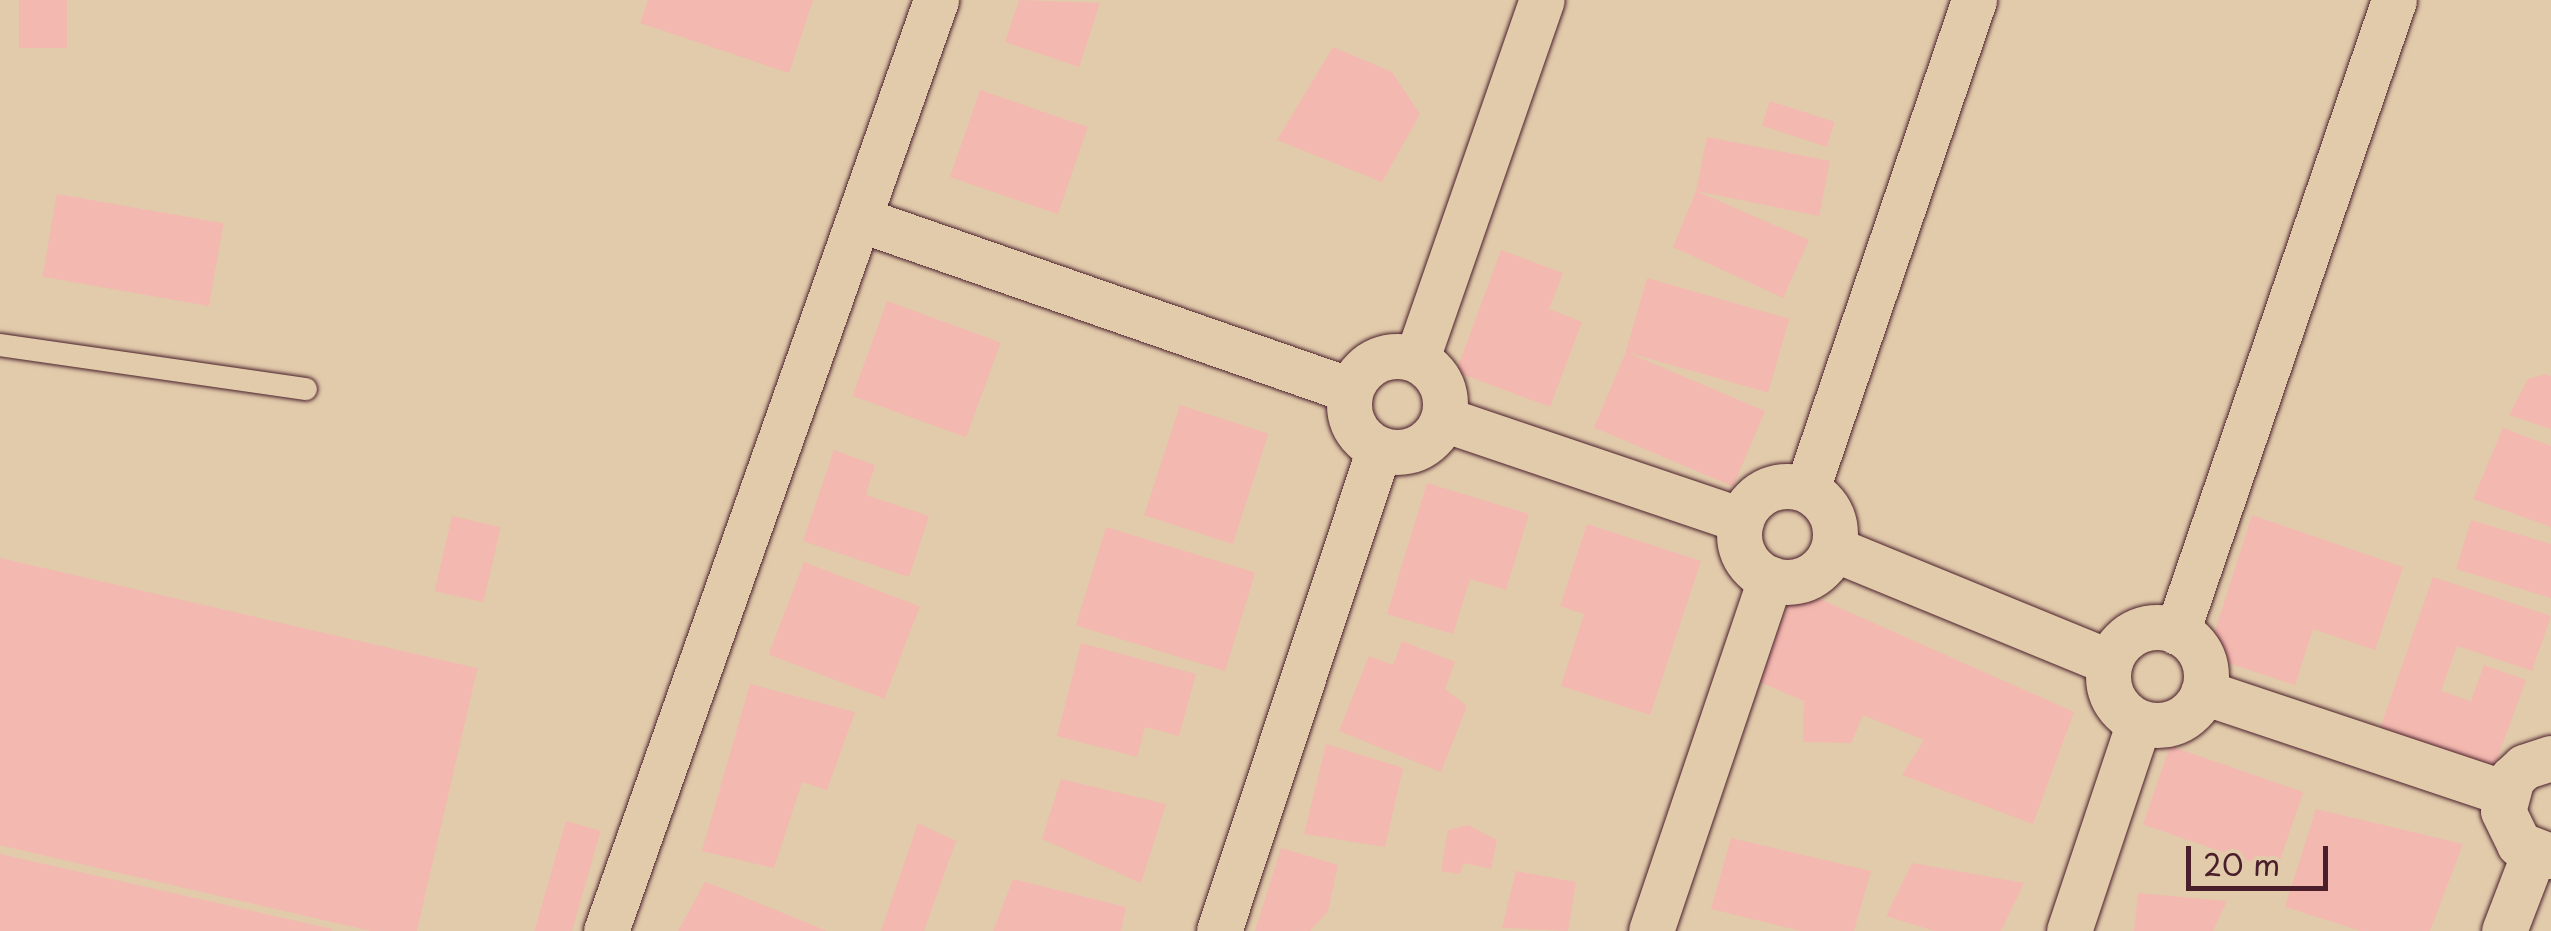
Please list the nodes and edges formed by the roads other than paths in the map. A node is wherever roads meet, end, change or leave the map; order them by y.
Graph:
1 (936, 0) edge
2 (1542, 0) edge
3 (1974, 0) edge
4 (2394, 0) edge
5 (858, 219) junction
6 (0, 345) edge
7 (1417, 358) junction
8 (306, 389) dead end
9 (1350, 390) junction
10 (1443, 419) junction
11 (1379, 449) junction
12 (1807, 489) junction
13 (1740, 520) junction
14 (1834, 549) junction
15 (1770, 580) junction
16 (2177, 632) junction
17 (2110, 662) junction
18 (2203, 692) junction
19 (2139, 722) junction
20 (2551, 758) edge
21 (2504, 793) junction
22 (2542, 854) edge
23 (606, 931) edge
24 (1219, 931) edge
25 (1651, 931) edge
26 (2069, 931) edge
27 (2504, 931) edge

1 - 5 street
2 - 7 street
3 - 12 street
4 - 16 street
5 - 9 street
5 - 23 street
6 - 8 lane
7 - 9 street
7 - 10 street
9 - 11 street
10 - 11 street
10 - 13 street
11 - 24 street
12 - 13 street
12 - 14 street
13 - 15 street
14 - 15 street
14 - 17 street
15 - 25 street
16 - 17 street
16 - 18 street
17 - 19 street
18 - 19 street
18 - 21 street
19 - 26 street
20 - 21 street
21 - 22 street
22 - 27 street

